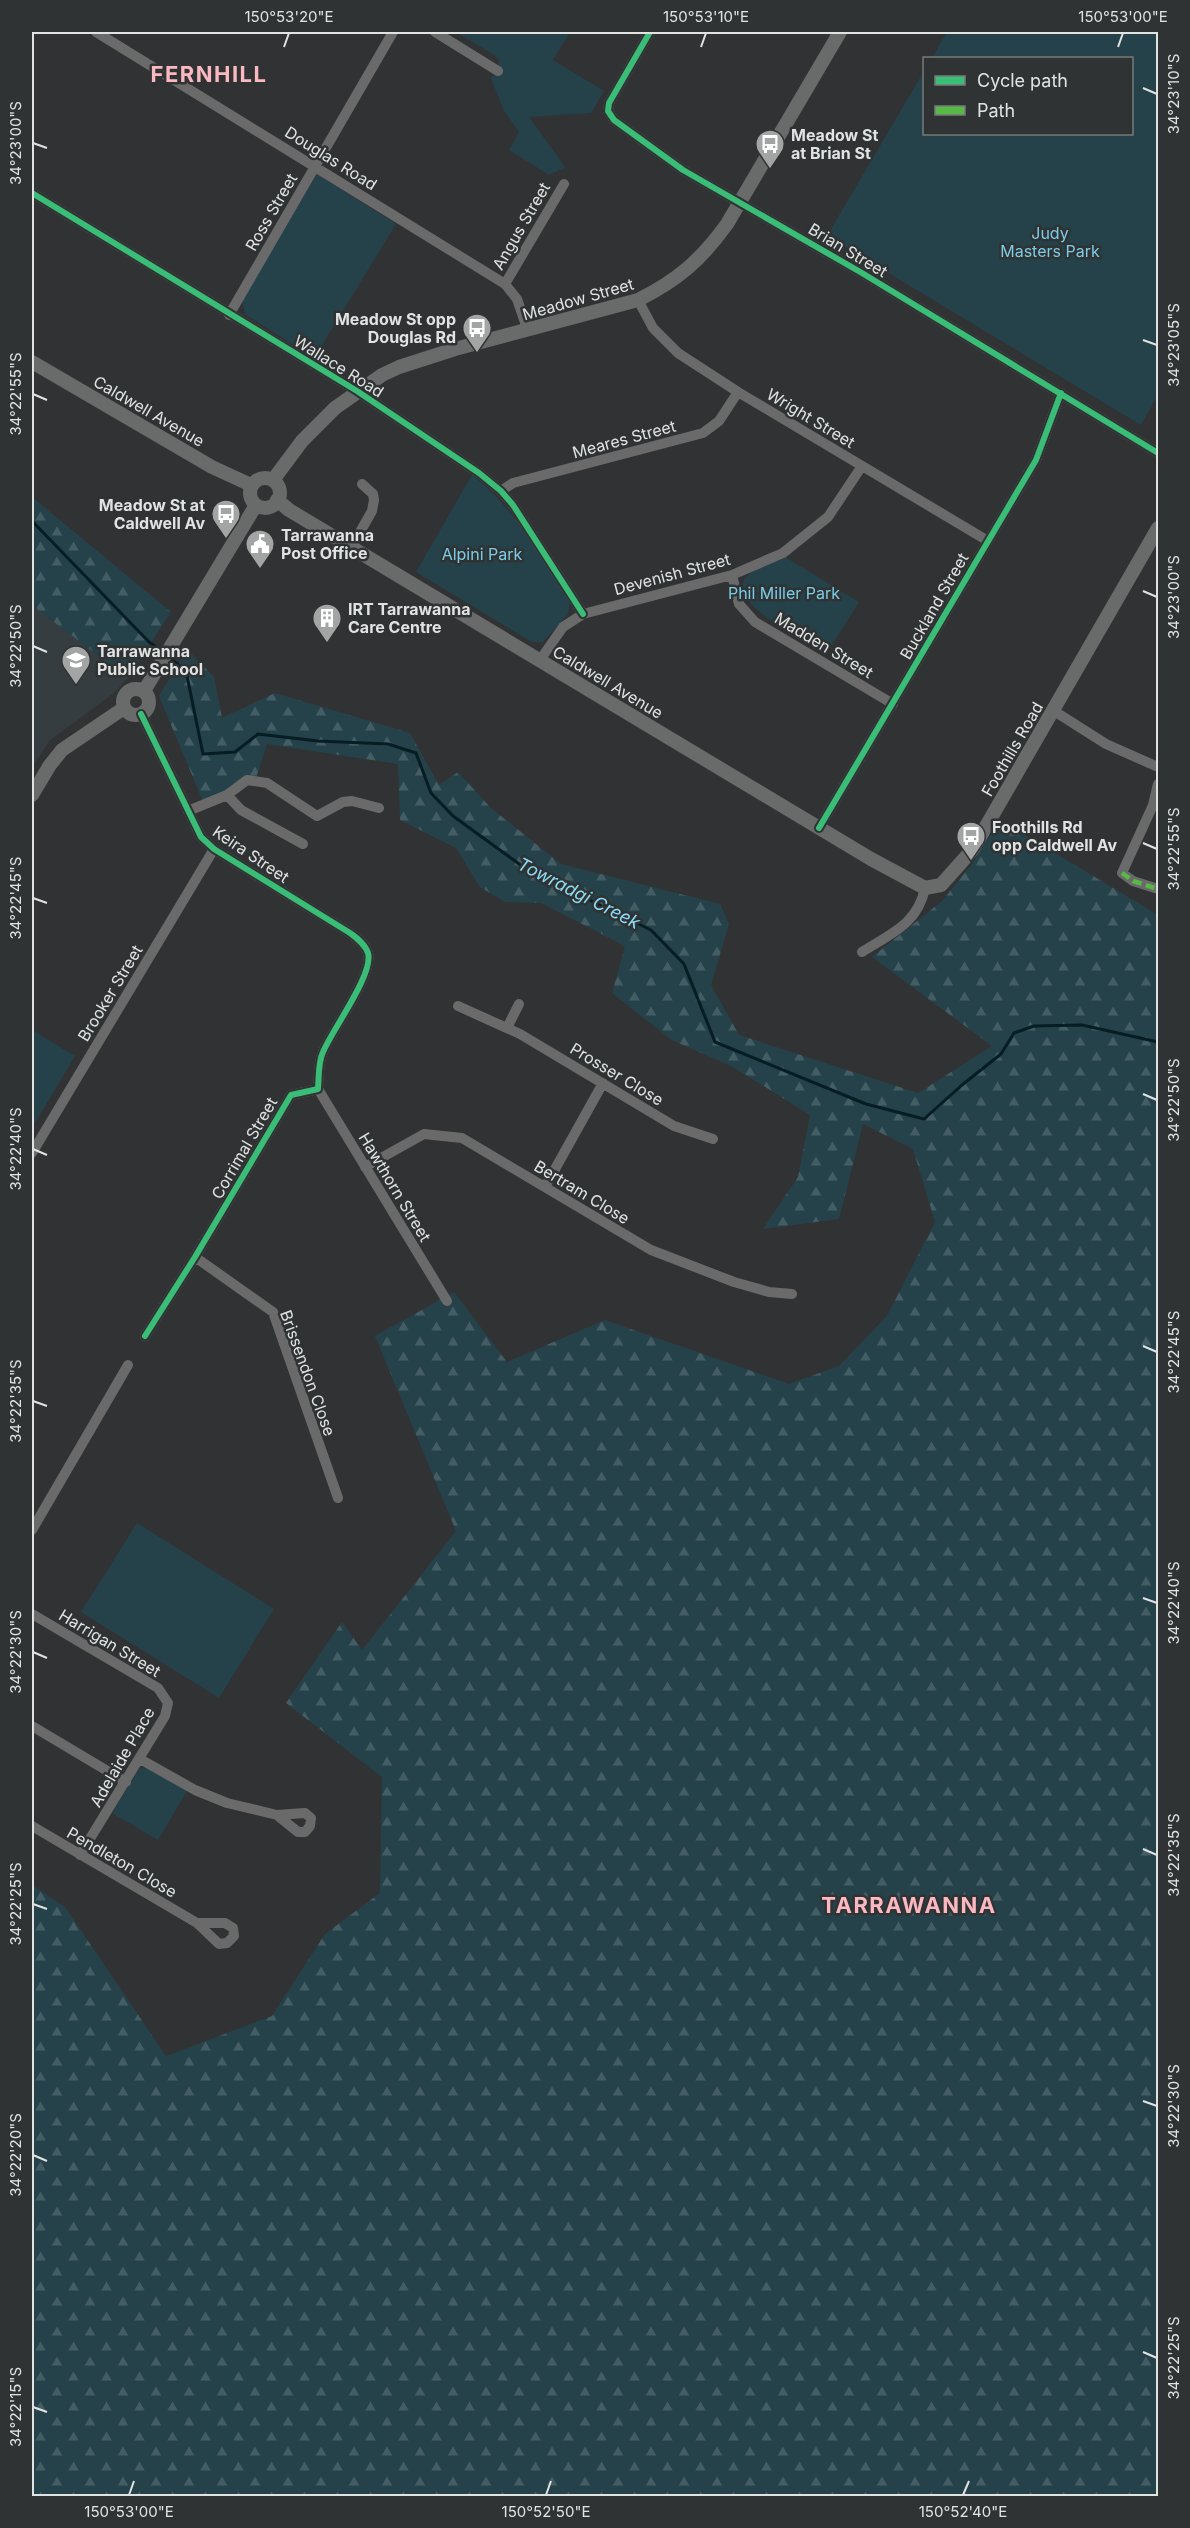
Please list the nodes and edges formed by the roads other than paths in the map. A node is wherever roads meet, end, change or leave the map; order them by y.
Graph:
1 (96, 32) edge
2 (393, 32) edge
3 (435, 32) edge
4 (651, 32) edge
5 (840, 32) edge
6 (498, 71) dead end
7 (315, 165) junction
8 (564, 184) dead end
9 (32, 193) edge
10 (740, 202) junction
11 (505, 284) junction
12 (638, 300) junction
13 (229, 315) junction
14 (528, 331) junction
15 (32, 362) edge
16 (357, 391) junction
17 (738, 392) junction
18 (1061, 393) junction
19 (1158, 453) edge
20 (862, 466) junction
21 (273, 480) junction
22 (362, 484) dead end
23 (251, 485) junction
24 (501, 491) junction
25 (278, 500) junction
26 (256, 505) junction
27 (1158, 528) edge
28 (988, 541) junction
29 (352, 546) junction
30 (732, 575) junction
31 (583, 614) junction
32 (540, 660) junction
33 (144, 691) junction
34 (893, 704) junction
35 (124, 708) junction
36 (1054, 711) junction
37 (141, 714) junction
38 (1158, 767) edge
39 (1158, 784) edge
40 (32, 795) edge
41 (227, 795) junction
42 (379, 808) dead end
43 (188, 811) junction
44 (819, 828) junction
45 (303, 844) dead end
46 (214, 849) junction
47 (925, 888) junction
48 (1158, 889) edge
49 (862, 952) dead end
50 (519, 1004) dead end
51 (458, 1006) dead end
52 (507, 1028) junction
53 (603, 1083) junction
54 (318, 1089) junction
55 (713, 1139) dead end
56 (32, 1153) edge
57 (365, 1167) junction
58 (545, 1187) junction
59 (195, 1257) junction
60 (792, 1294) dead end
61 (447, 1301) dead end
62 (145, 1336) dead end
63 (128, 1365) dead end
64 (338, 1498) dead end
65 (32, 1530) edge
66 (32, 1614) edge
67 (168, 1703) joint
68 (32, 1726) edge
69 (140, 1759) junction
70 (126, 1782) junction
71 (277, 1815) dead end
72 (32, 1826) edge
73 (80, 1855) junction
74 (197, 1923) dead end

1 - 7 street, Douglas Road
2 - 7 street, Ross Street
3 - 6 street
4 - 10 street, Brian Street
5 - 10 main road, Meadow Street
7 - 11 street, Douglas Road
7 - 13 street, Ross Street
8 - 11 street, Angus Street
9 - 13 street, Wallace Road
10 - 12 main road, Meadow Street
10 - 18 street, Brian Street
11 - 14 street, Douglas Road
12 - 14 main road, Meadow Street
12 - 17 street, Wright Street
13 - 16 street, Wallace Road
14 - 16 main road, Meadow Street
15 - 23 main road, Caldwell Avenue
16 - 21 main road, Meadow Street
16 - 24 street, Wallace Road
17 - 20 street, Wright Street
17 - 24 street, Meares Street
18 - 19 street, Brian Street
18 - 28 street, Buckland Street
20 - 28 street, Wright Street
20 - 30 street, Devenish Street
21 - 23 main road
21 - 25 main road
22 - 29 street
23 - 26 main road
24 - 31 street, Wallace Road
25 - 26 main road
25 - 29 main road, Caldwell Avenue
26 - 33 main road
27 - 36 main road, Foothills Road
28 - 34 street, Buckland Street
29 - 32 main road, Caldwell Avenue
30 - 31 street, Devenish Street
30 - 34 street, Madden Street
31 - 32 street, Devenish Street
32 - 44 main road, Caldwell Avenue
33 - 35 main road
33 - 37 main road
34 - 44 street, Buckland Street
35 - 37 main road
35 - 40 main road
36 - 38 street
36 - 47 main road, Foothills Road
37 - 43 street, Keira Street
39 - 48 street
41 - 42 street, Keira Street
41 - 43 street, Keira Street
41 - 45 street, Keira Street
43 - 46 street, Keira Street
44 - 47 main road, Caldwell Avenue
46 - 54 street, Keira Street
46 - 56 street, Brooker Street
47 - 49 street
50 - 52 street
51 - 52 street, Prosser Close
52 - 53 street, Prosser Close
53 - 55 street, Prosser Close
53 - 58 street
54 - 57 street, Hawthorn Street
54 - 59 street, Corrimal Street
57 - 58 street, Bertram Close
57 - 61 street, Hawthorn Street
58 - 60 street, Bertram Close
59 - 62 street, Corrimal Street
59 - 64 street, Brissendon Close
63 - 65 street
66 - 67 street, Harrigan Street
67 - 69 street, Adelaide Place
68 - 70 street
69 - 70 street, Adelaide Place
69 - 71 street
70 - 73 street, Adelaide Place
72 - 73 street, Pendleton Close
73 - 74 street, Pendleton Close

